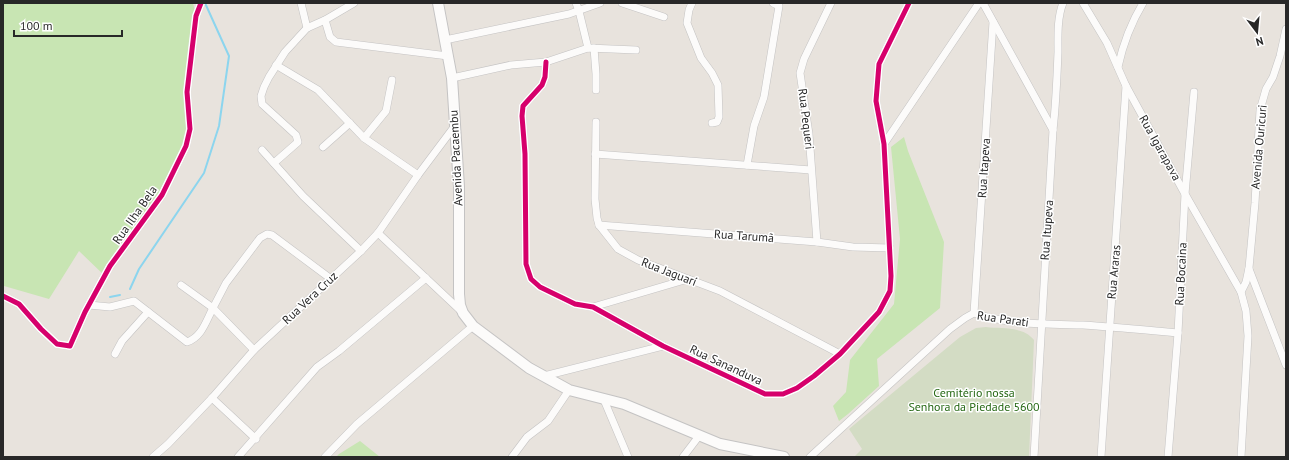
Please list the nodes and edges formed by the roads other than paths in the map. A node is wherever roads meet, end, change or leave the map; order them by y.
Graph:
1 (201, 3) edge
2 (301, 3) edge
3 (354, 3) edge
4 (438, 3) edge
5 (576, 3) edge
6 (600, 3) edge
7 (622, 3) edge
8 (692, 3) edge
9 (831, 3) edge
10 (909, 3) edge
11 (979, 3) edge
12 (983, 3) edge
13 (1063, 3) edge
14 (1083, 3) edge
15 (1143, 3) edge
16 (776, 4) edge
17 (579, 11) junction
18 (664, 17) dead end
19 (325, 20) junction
20 (993, 22) junction
21 (307, 28) junction
22 (1286, 29) edge
23 (445, 40) junction
24 (591, 48) junction
25 (636, 50) dead end
26 (448, 56) junction
27 (546, 62) junction
28 (276, 65) junction
29 (1118, 67) junction
30 (452, 78) junction
31 (392, 80) dead end
32 (1126, 86) junction
33 (596, 90) dead end
34 (1194, 92) dead end
35 (596, 122) dead end
36 (350, 123) junction
37 (712, 124) dead end
38 (454, 127) junction
39 (1053, 130) junction
40 (364, 138) junction
41 (884, 144) junction
42 (323, 147) dead end
43 (262, 150) dead end
44 (595, 154) junction
45 (274, 163) junction
46 (747, 165) junction
47 (811, 170) junction
48 (418, 175) junction
49 (1185, 194) junction
50 (599, 225) junction
51 (378, 233) junction
52 (817, 242) junction
53 (890, 248) junction
54 (361, 252) junction
55 (1249, 268) junction
56 (426, 278) junction
57 (331, 279) junction
58 (688, 279) junction
59 (181, 285) dead end
60 (1241, 292) junction
61 (3, 296) edge
62 (89, 305) junction
63 (213, 308) junction
64 (592, 308) junction
65 (148, 312) junction
66 (463, 313) junction
67 (974, 314) junction
68 (1041, 324) junction
69 (473, 326) junction
70 (1110, 327) junction
71 (1178, 333) junction
72 (663, 346) junction
73 (254, 350) junction
74 (115, 354) dead end
75 (840, 354) junction
76 (1286, 365) edge
77 (544, 376) junction
78 (569, 390) junction
79 (212, 398) junction
80 (604, 400) junction
81 (699, 436) junction
82 (256, 439) junction
83 (155, 456) edge
84 (238, 457) edge
85 (326, 457) edge
86 (512, 457) edge
87 (628, 457) edge
88 (683, 457) edge
89 (784, 457) edge
90 (810, 457) edge
91 (1034, 457) edge
92 (1101, 457) edge
93 (1168, 457) edge
94 (1241, 457) edge

1 - 62 street, Rua Ilha Bela
2 - 21 street
3 - 19 street
4 - 23 main road, Avenida Pacaembu
5 - 17 street
6 - 17 street
7 - 18 street
8 - 37 street
9 - 47 street, Rua Pequeri
10 - 41 street, Rua Sananduva
11 - 41 street
12 - 20 street
13 - 39 street, Rua Itupeva
14 - 29 street, Rua Igarapava
15 - 29 street
16 - 46 street
17 - 23 street
17 - 24 street
19 - 21 street
19 - 26 street
20 - 39 street
20 - 67 street, Rua Itapeva
21 - 28 street
22 - 55 street, Avenida Ouricuri
23 - 26 main road, Avenida Pacaembu
24 - 25 street
24 - 27 street
24 - 33 street
26 - 30 main road, Avenida Pacaembu
27 - 30 street
27 - 64 street, Rua Sananduva
28 - 36 street
28 - 45 street
29 - 32 street, Rua Igarapava
30 - 38 main road, Avenida Pacaembu
31 - 40 street
32 - 49 street, Rua Igarapava
32 - 70 street, Rua Araras
34 - 49 street, Rua Bocaina
35 - 44 street, Rua Jaguarí
36 - 40 street
36 - 42 street
38 - 48 street, Rua Vera Cruz
38 - 66 main road, Avenida Pacaembu
39 - 68 street, Rua Itupeva
40 - 48 street
41 - 53 street, Rua Sananduva
43 - 45 street
44 - 46 street
44 - 50 street, Rua Jaguarí
45 - 54 street
46 - 47 street
47 - 52 street, Rua Pequeri
48 - 51 street, Rua Vera Cruz
49 - 60 street, Rua Igarapava
49 - 71 street, Rua Bocaina
50 - 52 street, Rua Tarumã
50 - 58 street, Rua Jaguarí
51 - 54 street, Rua Vera Cruz
51 - 56 street
52 - 53 street, Rua Tarumã
53 - 75 street, Rua Sananduva
54 - 57 street, Rua Vera Cruz
55 - 60 street, Avenida Ouricuri
55 - 76 street
56 - 66 street
56 - 82 street
57 - 63 street
57 - 73 street, Rua Vera Cruz
58 - 64 street
58 - 75 street, Rua Jaguarí
59 - 63 street
60 - 94 street, Rua Igarapava
61 - 62 street, Rua Ilha Bela
62 - 65 street
63 - 65 street
63 - 73 street
64 - 72 street, Rua Sananduva
65 - 74 street
66 - 69 main road
67 - 68 street, Rua Parati
67 - 90 street, Rua Parati
68 - 70 street, Rua Parati
68 - 91 street, Rua Itupeva
69 - 77 main road
69 - 85 street
70 - 71 street, Rua Parati
70 - 92 street, Rua Araras
71 - 93 street, Rua Bocaina
72 - 75 street, Rua Sananduva
72 - 77 street
73 - 79 street, Rua Vera Cruz
77 - 78 main road
78 - 80 main road
78 - 86 street
79 - 82 street
79 - 83 street, Rua Vera Cruz
80 - 81 main road
80 - 87 street
81 - 88 street
81 - 89 main road
82 - 84 street

